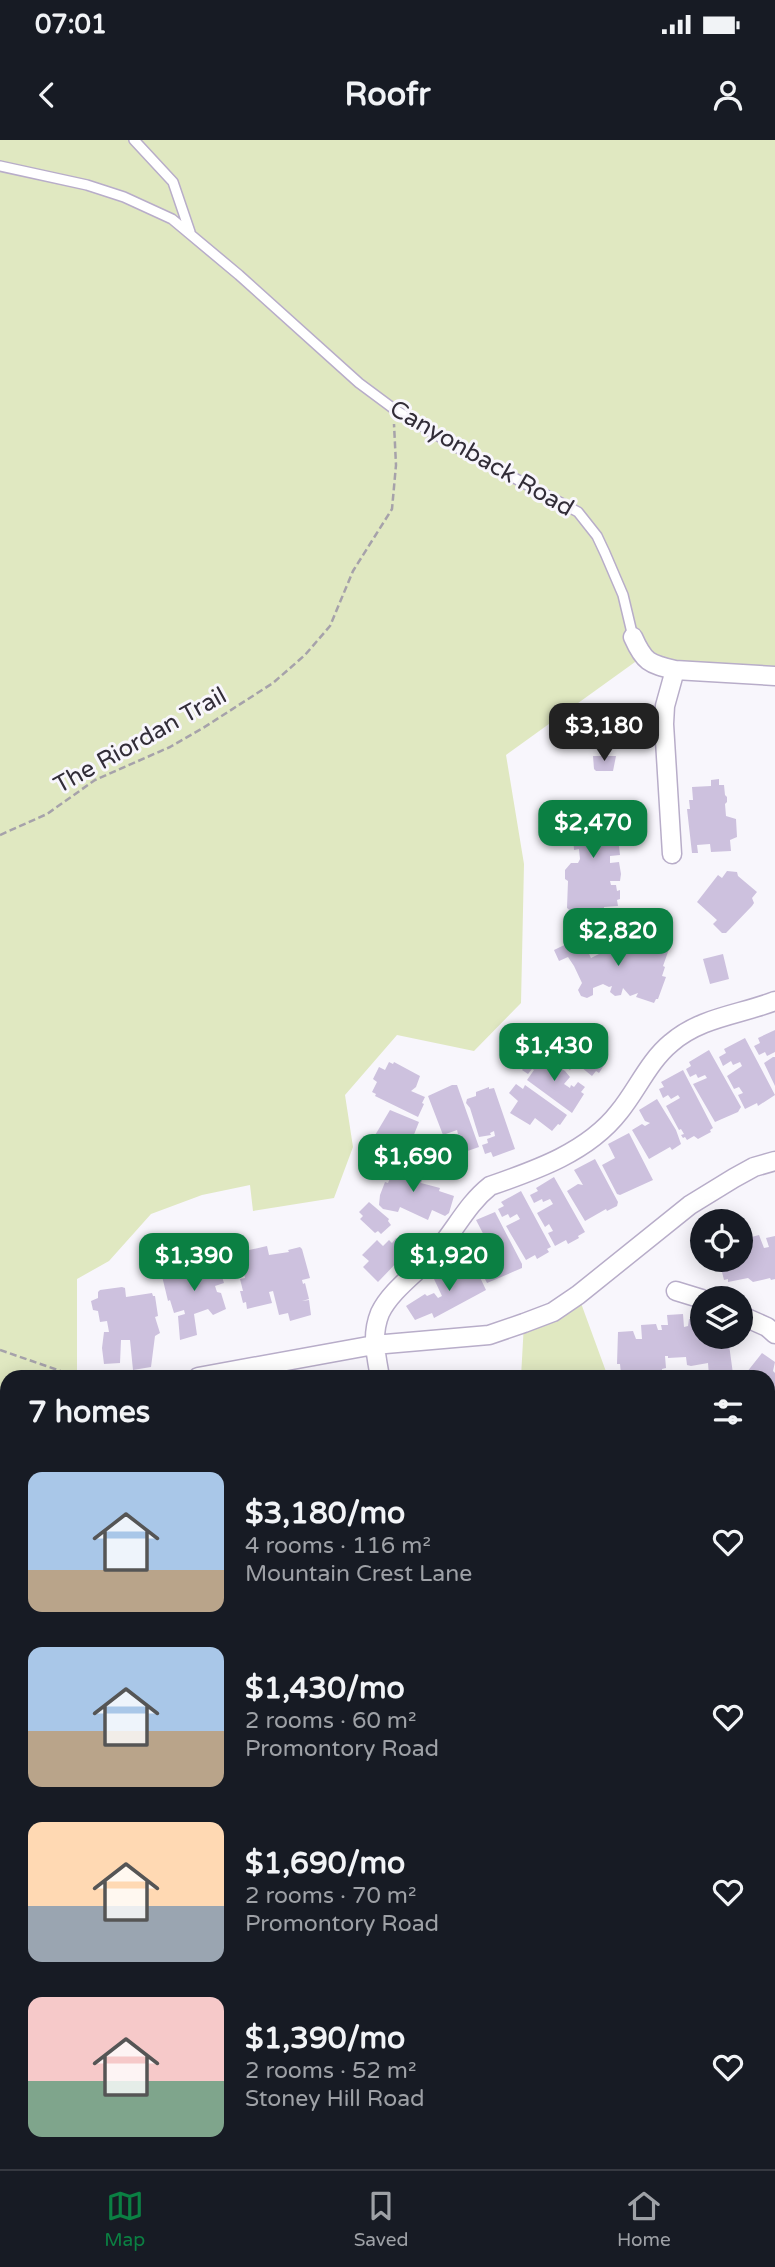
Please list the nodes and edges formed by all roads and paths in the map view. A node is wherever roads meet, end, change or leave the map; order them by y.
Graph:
1 (134, 140) edge
2 (0, 166) edge
3 (191, 233) junction
4 (394, 409) junction
5 (633, 637) joint
6 (675, 670) junction
7 (775, 676) edge
8 (0, 835) edge
9 (672, 854) dead end
10 (775, 1001) edge
11 (774, 1167) edge
12 (676, 1291) dead end
13 (690, 1295) edge
14 (753, 1320) edge
15 (772, 1327) edge
16 (374, 1345) junction
17 (0, 1350) edge
18 (58, 1370) edge
19 (236, 1370) edge
20 (379, 1370) edge

1 - 3 lane
2 - 3 lane, Canyonback Road
3 - 4 lane, Canyonback Road
4 - 5 lane, Canyonback Road
4 - 8 path, The Riordan Trail
5 - 6 street, Canyonback Road
6 - 7 street, Canyonback Road
6 - 9 street
10 - 16 street
11 - 16 street
12 - 13 street
14 - 15 street
16 - 19 street
16 - 20 street
17 - 18 path

